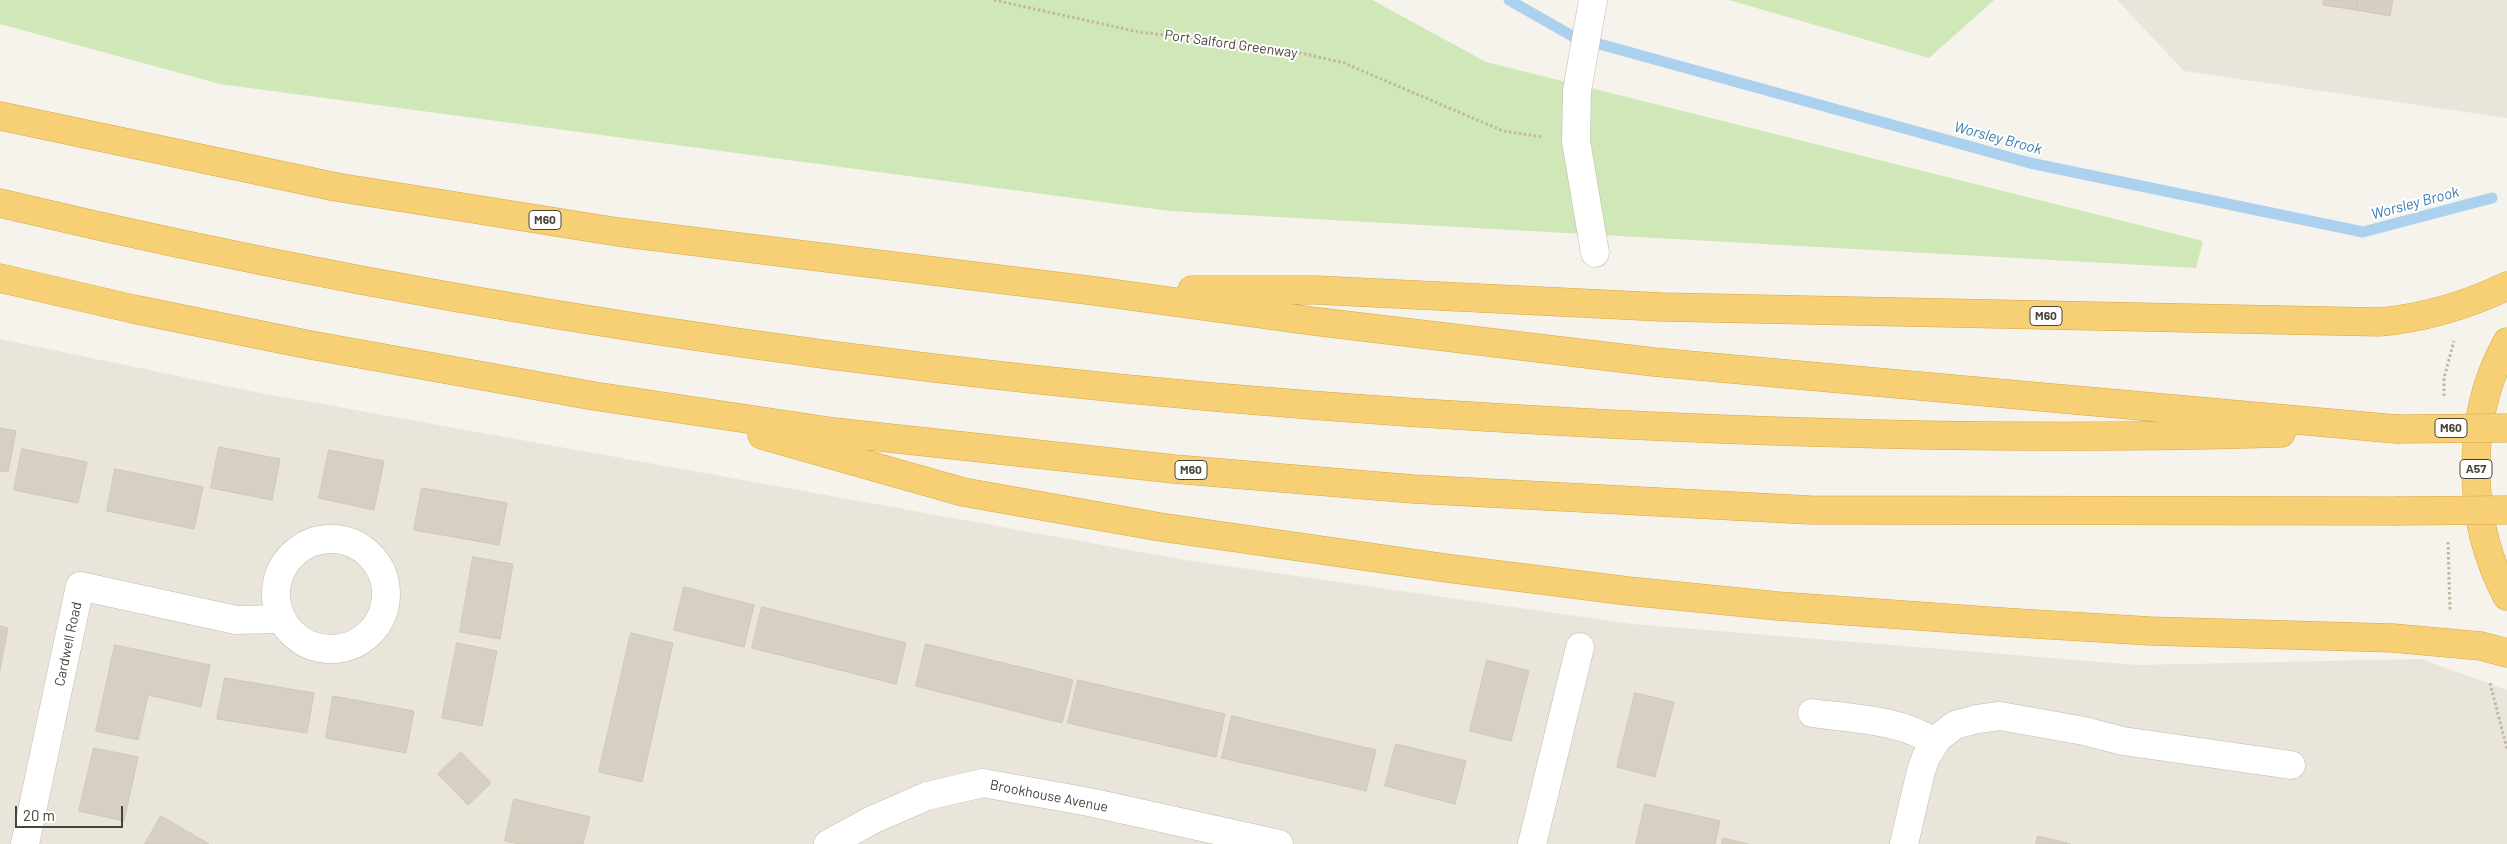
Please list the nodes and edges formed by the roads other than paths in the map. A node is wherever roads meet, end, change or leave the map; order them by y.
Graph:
1 (1593, 0) edge
2 (0, 116) edge
3 (0, 203) edge
4 (1595, 253) dead end
5 (0, 278) edge
6 (2507, 286) edge
7 (1095, 291) junction
8 (2507, 342) edge
9 (670, 407) junction
10 (2507, 428) edge
11 (2396, 429) junction
12 (2507, 510) edge
13 (2507, 596) edge
14 (282, 619) dead end
15 (1580, 647) dead end
16 (2507, 653) edge
17 (1812, 713) dead end
18 (1934, 744) junction
19 (2291, 765) dead end
20 (25, 844) edge
21 (828, 844) edge
22 (1279, 844) edge
23 (1532, 844) edge
24 (1904, 844) edge

1 - 4 street
2 - 7 highway, M60
3 - 11 highway, M60
5 - 9 highway, M60
6 - 7 highway, M60
7 - 11 highway
8 - 13 highway, A57
9 - 12 highway, M60, bridge
9 - 16 highway
10 - 11 highway, M60, bridge
14 - 20 street, Cardwell Road
15 - 23 street
17 - 18 street
18 - 19 street
18 - 24 street
21 - 22 street, Brookhouse Avenue

